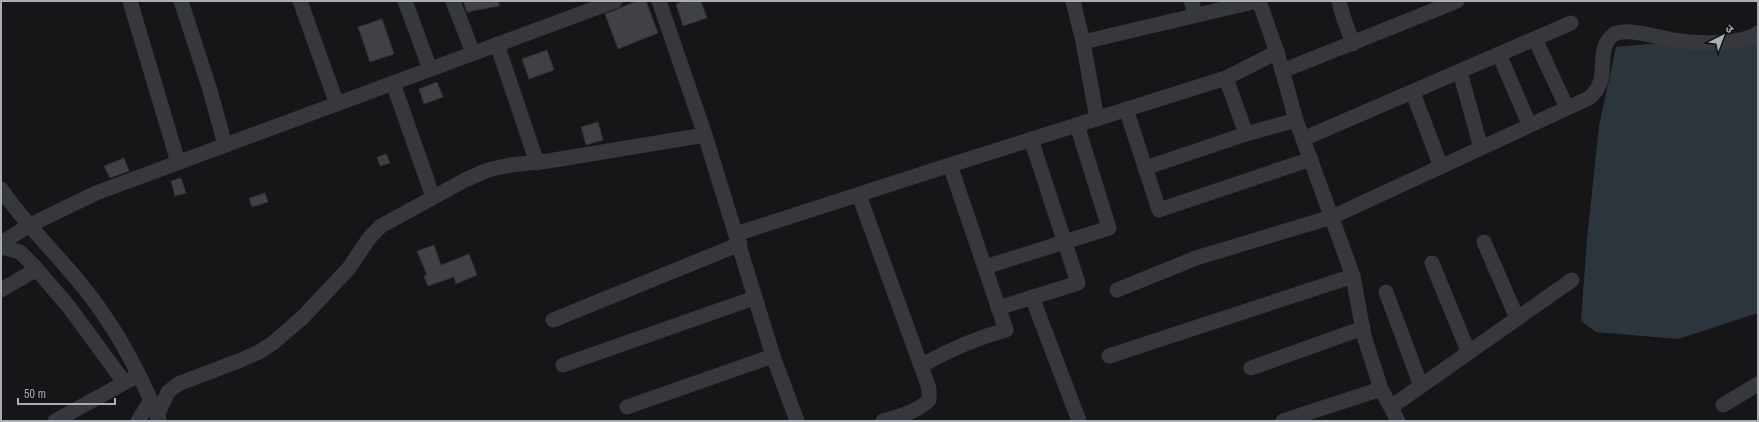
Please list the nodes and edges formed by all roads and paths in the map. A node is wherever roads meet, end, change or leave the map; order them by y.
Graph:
1 (130, 1) edge
2 (182, 1) edge
3 (300, 1) edge
4 (405, 1) edge
5 (453, 1) edge
6 (616, 1) edge
7 (659, 1) edge
8 (1073, 1) edge
9 (1258, 1) edge
10 (1339, 1) edge
11 (1457, 1) edge
12 (1194, 8) edge
13 (1571, 23) dead end
14 (1758, 33) edge
15 (1535, 39) junction
16 (1083, 42) junction
17 (497, 44) junction
18 (1353, 44) junction
19 (1277, 52) junction
20 (473, 53) junction
21 (1499, 54) junction
22 (430, 69) junction
23 (1282, 71) junction
24 (1460, 72) junction
25 (1226, 78) junction
26 (393, 83) junction
27 (1413, 92) junction
28 (337, 104) junction
29 (1567, 108) junction
30 (1126, 109) junction
31 (1097, 118) junction
32 (1296, 120) junction
33 (1529, 124) junction
34 (1078, 125) junction
35 (1246, 134) junction
36 (706, 135) junction
37 (1031, 139) junction
38 (1303, 139) junction
39 (225, 145) junction
40 (1481, 148) junction
41 (1311, 159) junction
42 (178, 162) junction
43 (537, 162) junction
44 (950, 165) junction
45 (1441, 167) junction
46 (1145, 168) junction
47 (1, 190) edge
48 (858, 195) junction
49 (433, 196) junction
50 (1332, 217) junction
51 (30, 225) junction
52 (738, 239) junction
53 (1064, 241) junction
54 (1484, 242) dead end
55 (1, 243) edge
56 (1, 246) edge
57 (1432, 263) dead end
58 (985, 267) junction
59 (37, 269) junction
60 (1353, 276) junction
61 (1572, 280) dead end
62 (1, 290) edge
63 (1117, 290) dead end
64 (1386, 292) dead end
65 (1032, 297) junction
66 (754, 298) junction
67 (998, 308) junction
68 (1517, 318) junction
69 (553, 320) dead end
70 (1363, 328) junction
71 (1468, 352) junction
72 (773, 356) junction
73 (1109, 356) dead end
74 (563, 365) dead end
75 (922, 365) junction
76 (1251, 368) dead end
77 (139, 374) junction
78 (124, 382) junction
79 (1758, 384) edge
80 (1421, 386) junction
81 (1381, 388) junction
82 (151, 400) junction
83 (1723, 405) dead end
84 (627, 407) dead end
85 (1391, 407) junction
86 (158, 419) edge
87 (55, 421) edge
88 (138, 421) edge
89 (795, 421) edge
90 (883, 421) edge
91 (1079, 421) edge
92 (1283, 421) edge
93 (1398, 421) edge

1 - 42 street
2 - 39 street
3 - 28 street
4 - 22 street
5 - 20 street
6 - 17 street
7 - 36 street
8 - 16 street
9 - 12 street
9 - 19 street
10 - 18 street
11 - 18 street
12 - 16 street
13 - 15 street
14 - 29 street
15 - 21 street
15 - 29 street
16 - 31 street
17 - 20 street
17 - 43 street
18 - 23 street
19 - 23 street
19 - 25 street
20 - 22 street
21 - 24 street
21 - 33 street
22 - 26 street
23 - 32 street
24 - 27 street
24 - 40 street
25 - 30 street
25 - 35 street
26 - 28 street
26 - 49 street
27 - 38 street
27 - 45 street
28 - 39 street
29 - 33 street
30 - 31 street
30 - 46 street
31 - 34 street
32 - 35 street
32 - 38 street
33 - 40 street
34 - 37 street
34 - 53 street
35 - 46 street
36 - 43 street
36 - 52 street
37 - 44 street
37 - 53 street
38 - 41 street
39 - 42 street
40 - 45 street
41 - 46 street
41 - 50 street
42 - 51 street
43 - 49 street
44 - 48 street
44 - 58 street
45 - 50 street
47 - 51 street
48 - 52 street
48 - 75 street
49 - 86 street
50 - 60 street
50 - 63 street
51 - 55 street
51 - 77 street
52 - 66 street
52 - 69 street
53 - 58 street
53 - 65 street
54 - 68 street
56 - 59 street
57 - 71 street
58 - 67 street
59 - 62 street
59 - 78 street
60 - 70 street
60 - 73 street
61 - 68 street
64 - 80 street
65 - 67 street
65 - 91 street
66 - 72 street
66 - 74 street
67 - 75 street
68 - 71 street
70 - 76 street
70 - 81 street
71 - 80 street
72 - 84 street
72 - 89 street
75 - 90 street
77 - 78 street
77 - 82 street
78 - 87 street
79 - 83 street
80 - 85 street
81 - 85 street
81 - 92 street
82 - 86 street
82 - 88 street
85 - 93 street

